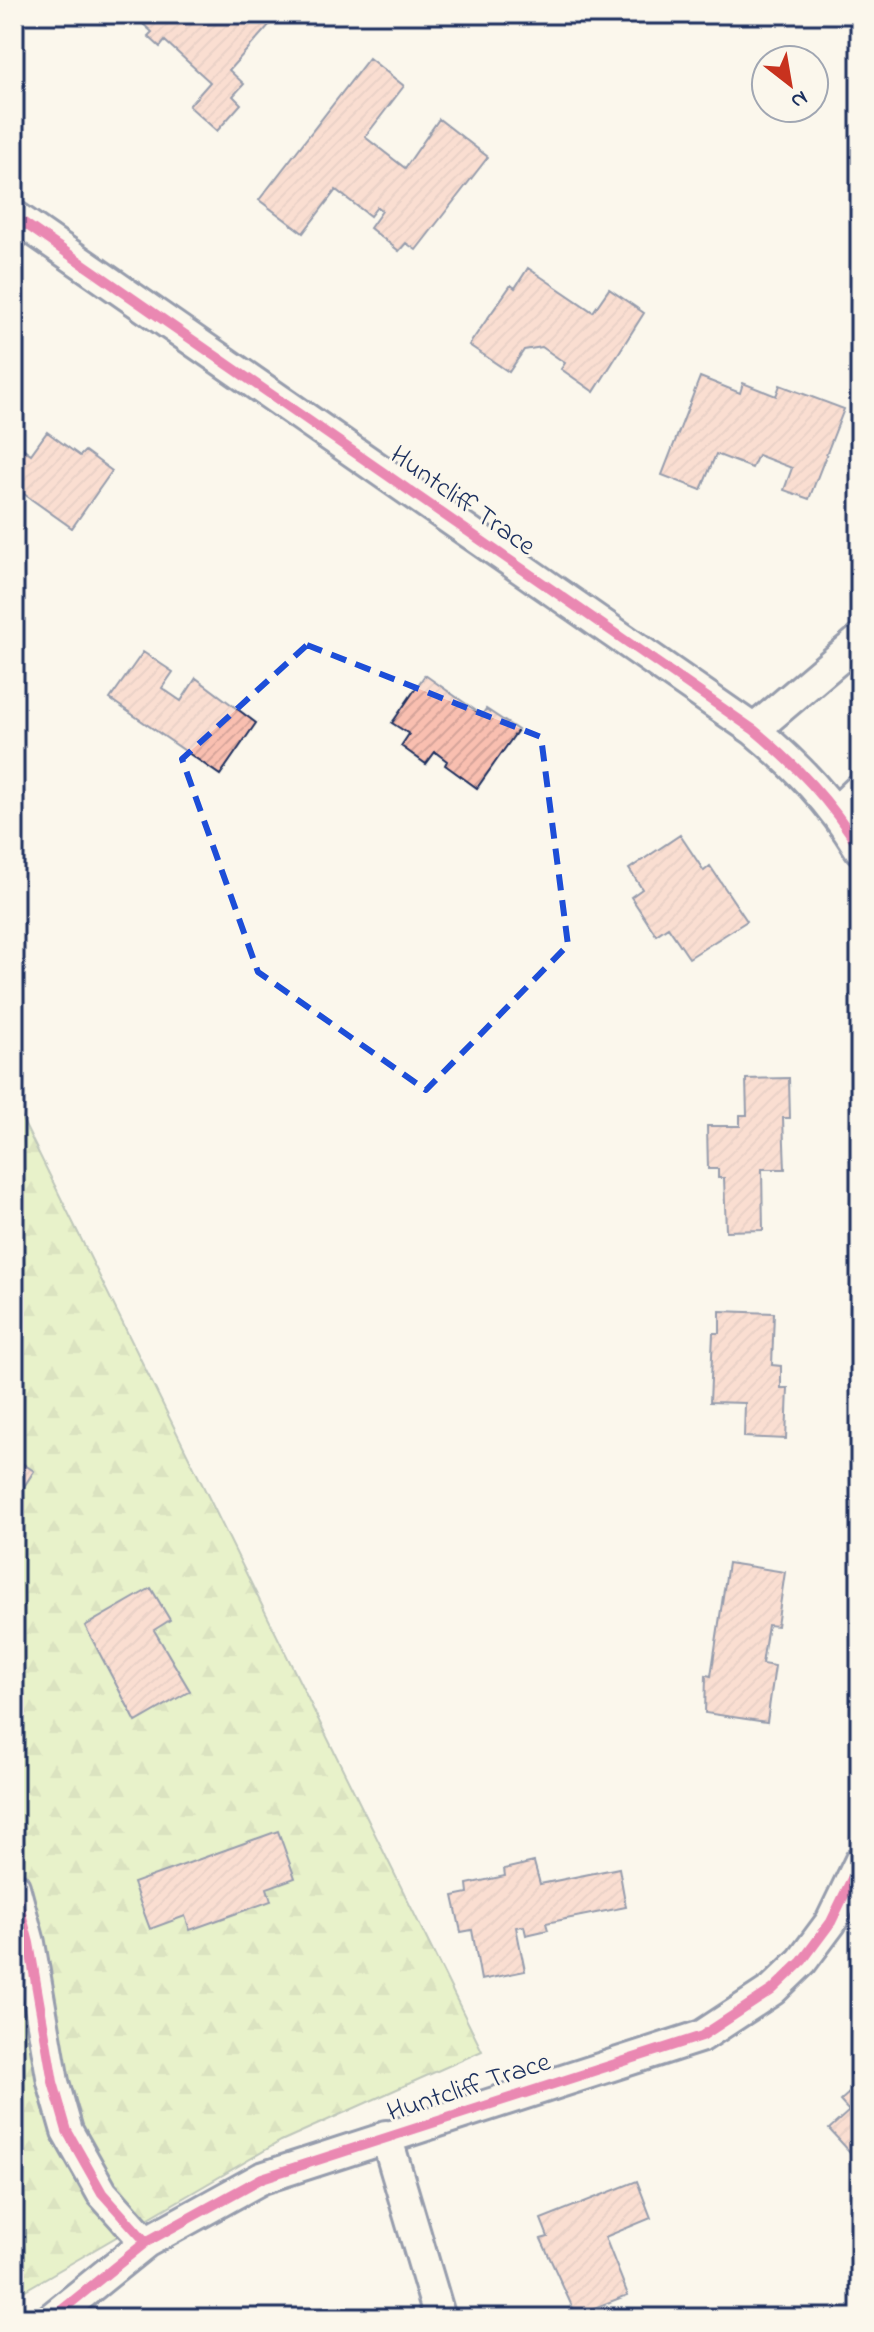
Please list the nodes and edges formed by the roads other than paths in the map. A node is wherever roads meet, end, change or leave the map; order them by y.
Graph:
1 (14, 216) edge
2 (860, 640) edge
3 (754, 730) junction
4 (860, 789) edge
5 (837, 811) junction
6 (860, 849) edge
7 (860, 1862) edge
8 (14, 1887) edge
9 (386, 2136) junction
10 (146, 2242) junction
11 (52, 2318) edge
12 (440, 2318) edge

1 - 3 street, Huntcliff Trace
2 - 3 street
3 - 5 street, Huntcliff Trace
4 - 5 street
5 - 6 street, Huntcliff Trace
7 - 9 street, Huntcliff Trace
8 - 10 street
9 - 10 street, Huntcliff Trace
9 - 12 street
10 - 11 street, Huntcliff Trace

